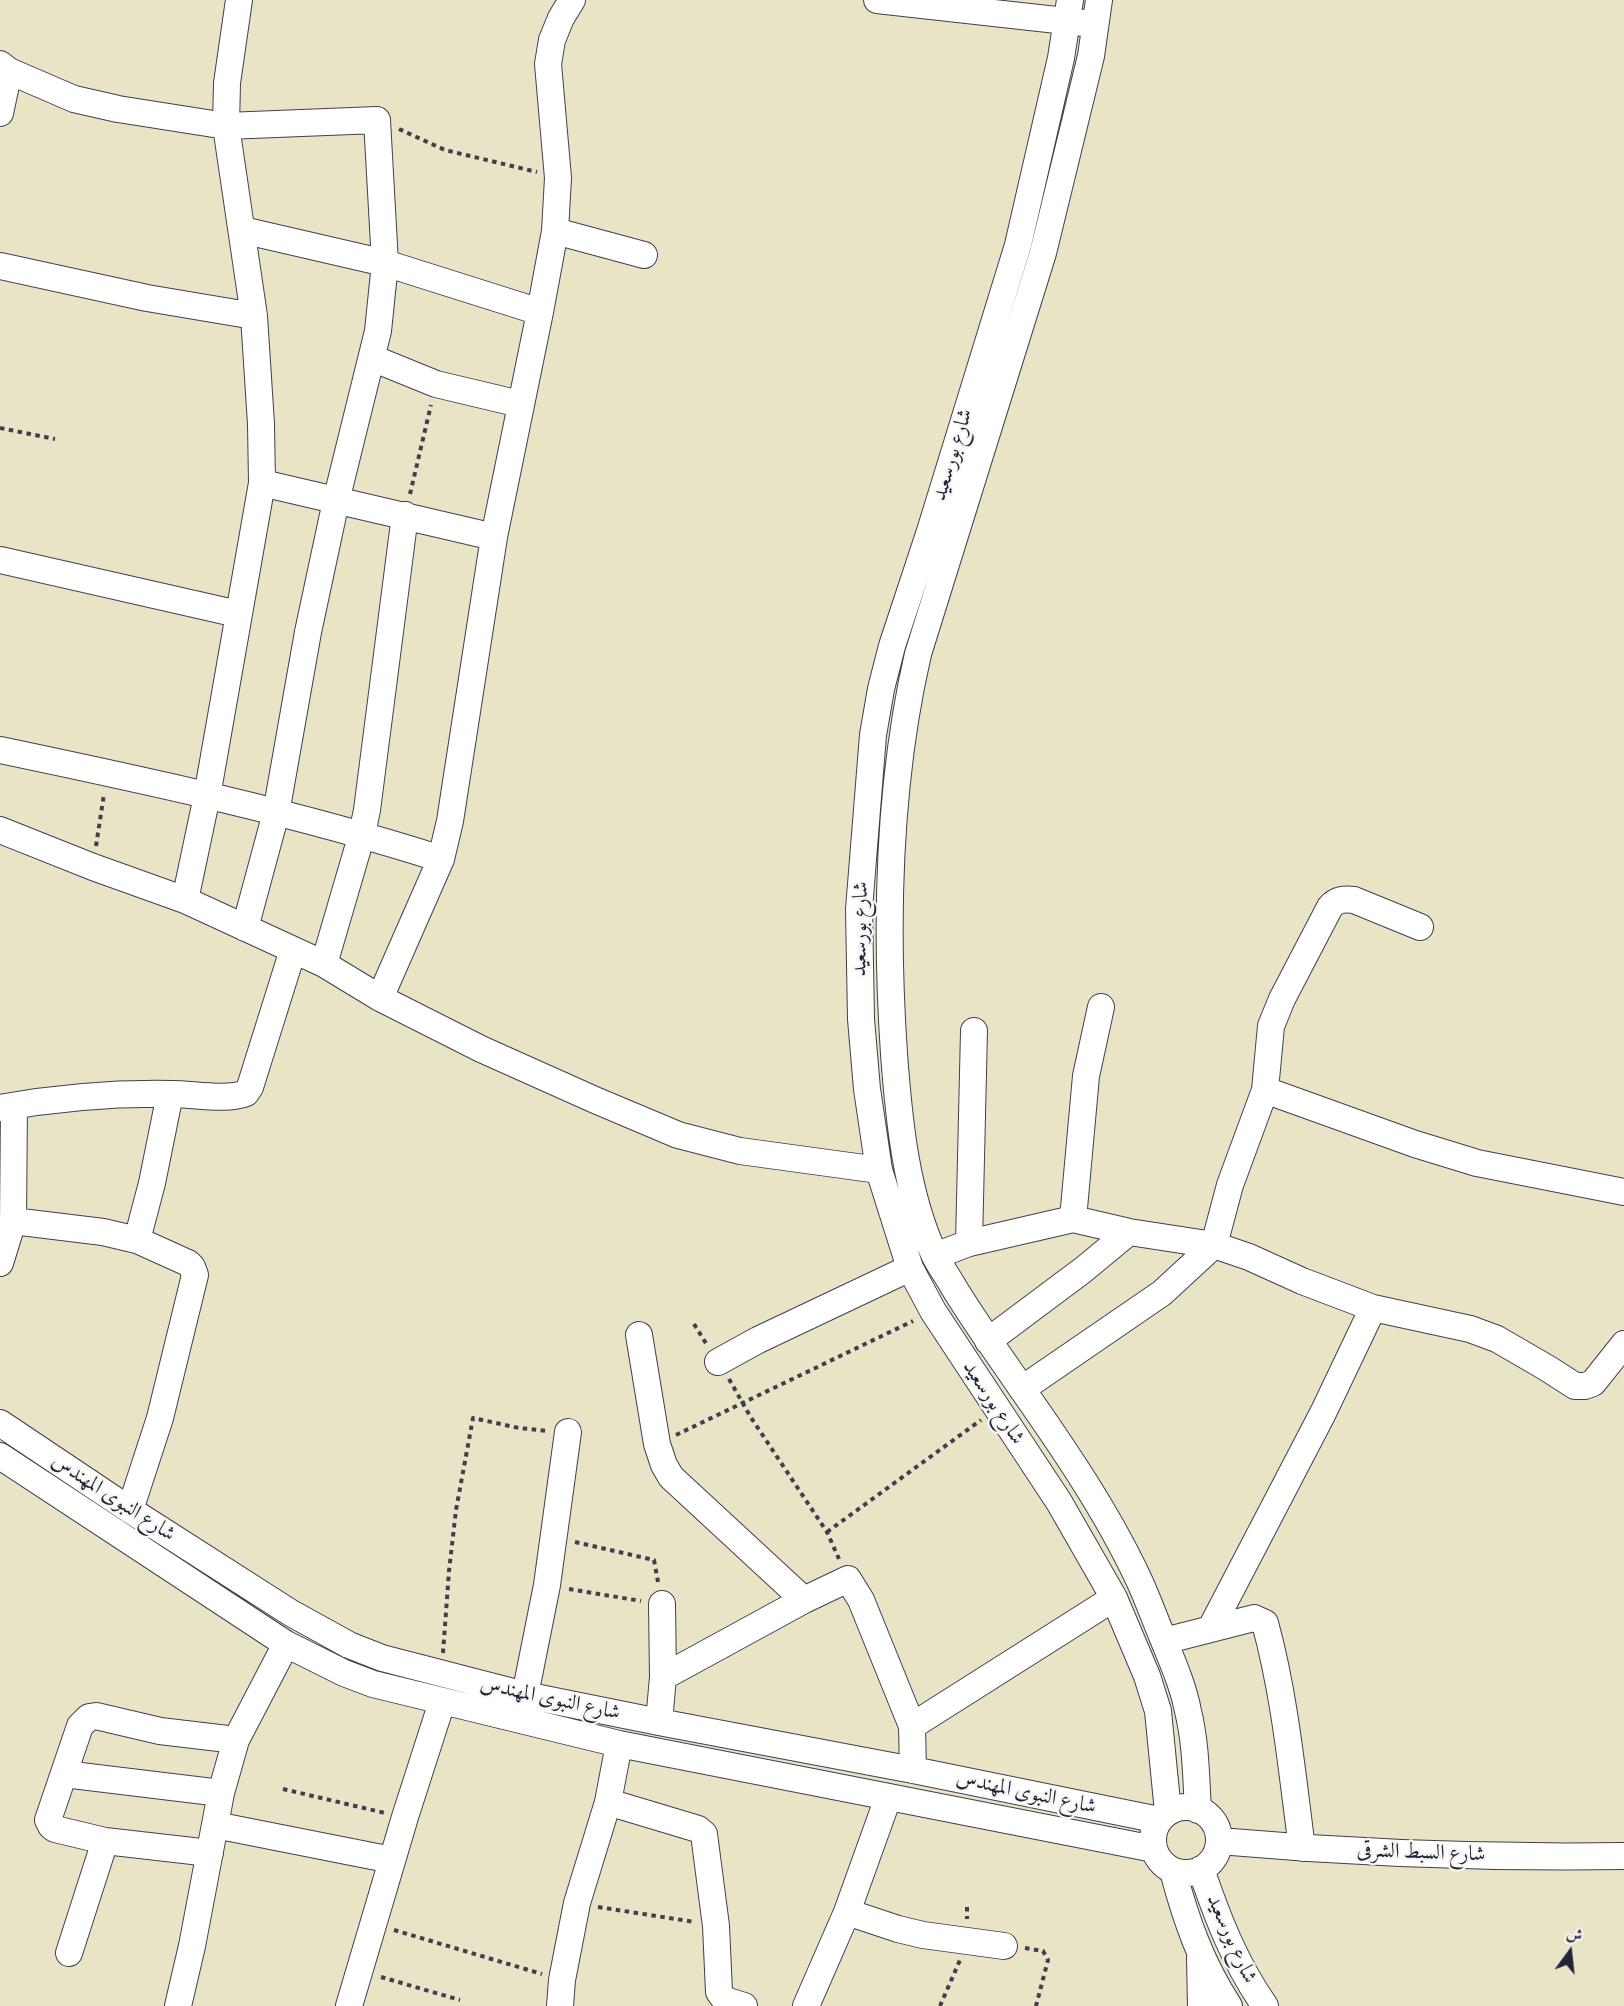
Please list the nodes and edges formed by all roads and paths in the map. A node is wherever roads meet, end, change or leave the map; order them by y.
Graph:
1 (239, 0) edge
2 (572, 0) edge
3 (877, 0) edge
4 (1069, 11) edge
5 (1098, 12) edge
6 (4, 67) edge
7 (0, 113) edge
8 (377, 120) junction
9 (226, 126) junction
10 (558, 178) junction
11 (242, 230) junction
12 (555, 231) junction
13 (644, 255) dead end
14 (385, 263) junction
15 (0, 266) edge
16 (540, 312) junction
17 (254, 316) junction
18 (372, 358) junction
19 (436, 384) junction
20 (520, 404) junction
21 (0, 428) edge
22 (55, 439) dead end
23 (262, 483) junction
24 (336, 501) junction
25 (405, 515) junction
26 (494, 537) junction
27 (0, 560) edge
28 (238, 614) junction
29 (0, 750) edge
30 (107, 772) junction
31 (207, 796) junction
32 (276, 813) junction
33 (0, 830) edge
34 (362, 834) junction
35 (441, 859) junction
36 (93, 867) junction
37 (185, 900) junction
38 (1420, 927) dead end
39 (245, 928) junction
40 (293, 950) junction
41 (324, 964) junction
42 (380, 998) junction
43 (1101, 1007) dead end
44 (974, 1031) dead end
45 (897, 1087) junction
46 (867, 1089) junction
47 (1264, 1090) junction
48 (170, 1094) junction
49 (7, 1107) edge
50 (879, 1170) junction
51 (1624, 1191) edge
52 (1072, 1219) junction
53 (13, 1221) junction
54 (1129, 1232) junction
55 (137, 1240) junction
56 (969, 1243) junction
57 (1214, 1245) junction
58 (935, 1256) junction
59 (0, 1263) edge
60 (910, 1268) junction
61 (1373, 1308) junction
62 (933, 1311) junction
63 (639, 1335) dead end
64 (988, 1341) junction
65 (1624, 1344) edge
66 (718, 1362) dead end
67 (1022, 1389) junction
68 (743, 1402) junction
69 (996, 1409) junction
70 (0, 1423) edge
71 (568, 1432) joint
72 (657, 1444) junction
73 (0, 1456) edge
74 (130, 1510) junction
75 (826, 1532) junction
76 (553, 1538) junction
77 (848, 1579) junction
78 (547, 1585) junction
79 (1114, 1598) junction
80 (804, 1600) junction
81 (662, 1604) junction
82 (1211, 1628) junction
83 (1164, 1641) junction
84 (286, 1644) junction
85 (442, 1674) junction
86 (663, 1677) junction
87 (525, 1695) junction
88 (442, 1702) junction
89 (659, 1722) junction
90 (912, 1726) junction
91 (236, 1740) junction
92 (619, 1744) junction
93 (914, 1770) junction
94 (64, 1774) junction
95 (283, 1789) dead end
96 (221, 1793) junction
97 (888, 1798) junction
98 (608, 1802) junction
99 (1198, 1810) junction
100 (1164, 1816) junction
101 (405, 1817) junction
102 (215, 1826) junction
103 (105, 1841) junction
104 (1219, 1841) junction
105 (1302, 1848) junction
106 (1154, 1849) junction
107 (210, 1853) junction
108 (1624, 1856) edge
109 (392, 1860) junction
110 (1201, 1869) junction
111 (1173, 1871) junction
112 (577, 1903) junction
113 (847, 1912) junction
114 (373, 1924) junction
115 (716, 1926) junction
116 (1004, 1946) joint
117 (1199, 1952) junction
118 (69, 1953) dead end
119 (360, 1971) junction
120 (562, 1980) junction
121 (460, 2000) dead end
122 (178, 2006) edge
123 (349, 2006) edge
124 (560, 2006) edge
125 (744, 2006) edge
126 (806, 2006) edge
127 (1036, 2006) edge
128 (1201, 2006) edge
129 (1229, 2006) edge
130 (1265, 2006) edge

1 - 9 street
2 - 10 street
3 - 4 street
4 - 5 street
4 - 46 street, شارع بورسعيد
5 - 45 street, شارع بورسعيد
6 - 7 street
6 - 9 street
8 - 9 street
8 - 10 path
8 - 14 street
9 - 11 street
10 - 12 street
11 - 14 street
11 - 17 street
12 - 13 street
12 - 16 street
14 - 16 street
14 - 18 street
15 - 17 street
16 - 20 street
17 - 23 street
18 - 19 street
18 - 24 street
19 - 20 street
19 - 25 path
20 - 26 street
21 - 22 path
23 - 24 street
23 - 28 street
24 - 25 street
24 - 32 street
25 - 26 street
25 - 34 street
26 - 35 street
27 - 28 street
28 - 31 street
29 - 30 street
30 - 31 street
30 - 36 path
31 - 32 street
31 - 37 street
32 - 34 street
32 - 39 street
33 - 36 street
34 - 35 street
34 - 41 street
35 - 42 street
36 - 37 street
37 - 39 street
38 - 47 street
39 - 40 street
40 - 41 street
40 - 48 street
41 - 42 street
42 - 50 street
43 - 52 street
44 - 56 street
45 - 46 street
45 - 58 street, شارع بورسعيد
46 - 50 street, شارع بورسعيد
47 - 51 street
47 - 57 street
48 - 49 street
48 - 55 street
49 - 53 street
50 - 60 street, شارع بورسعيد
52 - 54 street
52 - 56 street
53 - 55 street
53 - 59 street
54 - 57 street
54 - 64 street
55 - 74 street
56 - 58 street
57 - 61 street
57 - 67 street
58 - 64 street, شارع بورسعيد
60 - 62 street, شارع بورسعيد
60 - 66 street
61 - 65 street
61 - 82 street
62 - 68 path
62 - 69 street, شارع بورسعيد
63 - 72 street
64 - 67 street, شارع بورسعيد
67 - 83 street, شارع بورسعيد
68 - 72 path
68 - 75 path
69 - 75 path
69 - 79 street, شارع بورسعيد
70 - 74 street, شارع النبوى المهندس
71 - 76 street
71 - 85 path
72 - 80 street
73 - 84 street, شارع النبوى المهندس
74 - 85 street, شارع النبوى المهندس
75 - 77 path
76 - 78 street
76 - 81 path
77 - 80 street
77 - 90 street
78 - 81 path
78 - 87 street
79 - 90 street
79 - 100 street, شارع بورسعيد
80 - 86 street
81 - 86 street
82 - 83 street
82 - 105 street
83 - 99 street, شارع بورسعيد
84 - 88 street, شارع النبوى المهندس
84 - 91 street
85 - 87 street, شارع النبوى المهندس
86 - 89 street
87 - 89 street, شارع النبوى المهندس
88 - 92 street, شارع النبوى المهندس
88 - 101 street
89 - 93 street, شارع النبوى المهندس
90 - 93 street
91 - 94 street
91 - 96 street
92 - 97 street, شارع النبوى المهندس
92 - 98 street
93 - 100 street, شارع النبوى المهندس
94 - 96 street
94 - 103 street
95 - 101 path
96 - 102 street
97 - 106 street, شارع النبوى المهندس
97 - 113 street
98 - 112 street
98 - 115 street
99 - 100 street
99 - 104 street
100 - 106 street
101 - 109 street
102 - 107 street
102 - 109 street
103 - 107 street
103 - 118 street
104 - 105 street, شارع السبط الشرقى
104 - 110 street
105 - 108 street, شارع السبط الشرقى
106 - 111 street
107 - 122 street
109 - 114 street
110 - 111 street
110 - 130 street, شارع بورسعيد
111 - 117 street, شارع بورسعيد
112 - 115 path
112 - 120 street
113 - 116 street
113 - 126 street
114 - 119 street
114 - 120 path
115 - 125 street
116 - 127 path
117 - 128 street
117 - 129 street, شارع بورسعيد
119 - 121 path
119 - 123 street
120 - 124 street

